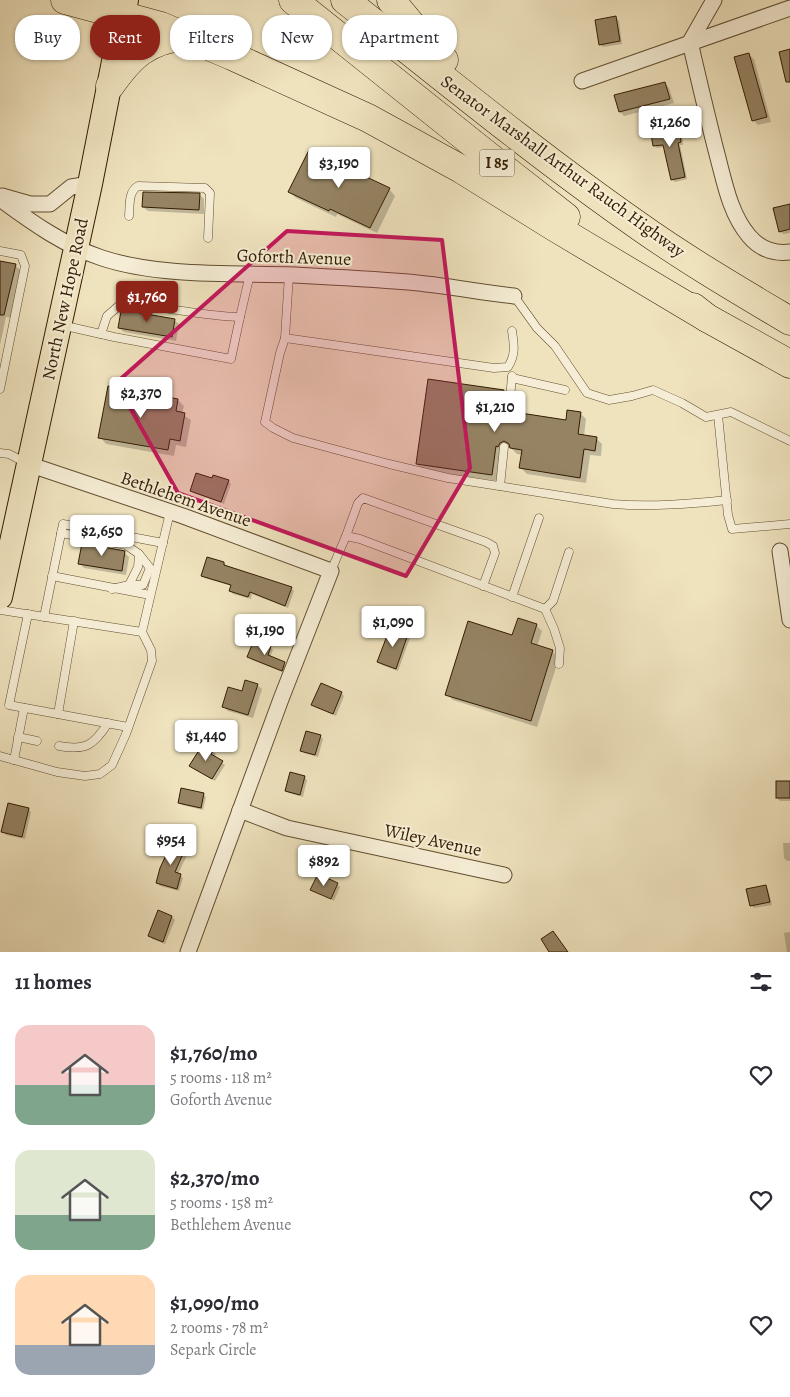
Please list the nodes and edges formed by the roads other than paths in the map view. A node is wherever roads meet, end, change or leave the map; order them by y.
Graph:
1 (65, 0) edge
2 (293, 0) edge
3 (344, 0) edge
4 (391, 0) edge
5 (714, 0) edge
6 (124, 8) edge
7 (790, 8) edge
8 (170, 30) edge
9 (170, 38) edge
10 (690, 42) junction
11 (240, 60) edge
12 (582, 81) dead end
13 (110, 86) junction
14 (485, 111) junction
15 (90, 184) junction
16 (0, 198) edge
17 (129, 216) dead end
18 (208, 238) dead end
19 (76, 248) junction
20 (0, 251) edge
21 (784, 252) edge
22 (250, 274) junction
23 (289, 275) junction
24 (514, 296) joint
25 (240, 317) junction
26 (707, 318) junction
27 (790, 321) edge
28 (59, 325) junction
29 (512, 331) dead end
30 (101, 334) junction
31 (285, 338) junction
32 (790, 364) edge
33 (508, 367) junction
34 (512, 378) junction
35 (0, 390) edge
36 (565, 390) dead end
37 (509, 412) dead end
38 (718, 415) junction
39 (790, 441) edge
40 (504, 448) dead end
41 (0, 453) edge
42 (28, 464) junction
43 (500, 486) junction
44 (727, 500) junction
45 (170, 512) junction
46 (539, 518) dead end
47 (790, 524) edge
48 (61, 533) junction
49 (346, 536) junction
50 (163, 543) junction
51 (780, 551) dead end
52 (569, 552) dead end
53 (139, 554) junction
54 (331, 571) junction
55 (52, 576) junction
56 (129, 585) junction
57 (483, 586) junction
58 (112, 589) junction
59 (150, 595) junction
60 (0, 597) edge
61 (512, 597) junction
62 (545, 609) junction
63 (0, 610) edge
64 (28, 614) junction
65 (44, 617) junction
66 (790, 620) edge
67 (74, 621) junction
68 (142, 632) junction
69 (24, 636) junction
70 (33, 638) dead end
71 (61, 642) dead end
72 (71, 644) junction
73 (20, 655) junction
74 (29, 657) dead end
75 (58, 663) dead end
76 (559, 664) dead end
77 (67, 665) junction
78 (15, 678) junction
79 (25, 679) dead end
80 (53, 684) dead end
81 (63, 686) junction
82 (24, 708) junction
83 (58, 714) junction
84 (108, 723) junction
85 (128, 727) junction
86 (18, 737) junction
87 (36, 741) dead end
88 (60, 746) dead end
89 (0, 756) edge
90 (14, 760) junction
91 (240, 810) junction
92 (504, 875) dead end
93 (188, 952) edge

1 - 6 highway
2 - 26 highway, Senator Marshall Arthur Rauch Highway / I 85
3 - 14 highway, Senator Marshall Arthur Rauch Highway / I 85
4 - 14 highway
5 - 10 street
6 - 8 highway
6 - 13 main road, North New Hope Road
7 - 10 street
9 - 13 highway
10 - 12 street
10 - 21 street
11 - 26 highway
13 - 15 main road, North New Hope Road
14 - 27 highway, Senator Marshall Arthur Rauch Highway / I 85
15 - 16 street
15 - 19 main road, North New Hope Road
16 - 19 street, Goforth Avenue
17 - 18 lane
19 - 22 street, Goforth Avenue
19 - 28 main road, North New Hope Road
20 - 35 lane
22 - 23 street, Goforth Avenue
22 - 25 lane
23 - 24 street, Goforth Avenue
23 - 31 lane
24 - 38 lane
25 - 30 lane
25 - 30 lane
26 - 32 highway, Senator Marshall Arthur Rauch Highway / I 85
28 - 30 lane
28 - 42 main road, North New Hope Road
29 - 33 lane
31 - 33 lane
31 - 43 lane
33 - 34 lane
34 - 36 lane
34 - 37 lane
38 - 39 lane
38 - 44 lane
40 - 43 lane
41 - 42 lane
42 - 45 street, Bethlehem Avenue
42 - 60 main road, North New Hope Road
43 - 44 lane
44 - 47 lane
45 - 50 lane
45 - 54 street, Bethlehem Avenue
46 - 61 lane
48 - 50 lane
48 - 53 lane
48 - 55 lane
49 - 54 lane
49 - 57 lane
49 - 57 lane
50 - 59 lane
51 - 66 street
52 - 62 lane
53 - 56 lane
53 - 56 lane
54 - 91 street
55 - 58 lane
55 - 65 lane
56 - 58 lane
57 - 61 lane
58 - 59 lane
59 - 68 lane
61 - 62 lane
62 - 76 lane
63 - 64 lane
64 - 65 lane
64 - 69 lane
65 - 67 lane
67 - 68 lane
67 - 72 lane
68 - 85 lane
69 - 70 lane
69 - 73 lane
71 - 72 lane
72 - 77 lane
73 - 74 lane
73 - 78 lane
75 - 77 lane
77 - 81 lane
78 - 79 lane
78 - 82 lane
80 - 81 lane
81 - 83 lane
82 - 83 lane
82 - 86 lane
83 - 84 lane
84 - 85 lane
84 - 88 lane
85 - 90 lane
86 - 87 lane
86 - 90 lane
89 - 90 lane
91 - 92 street, Wiley Avenue
91 - 93 street

